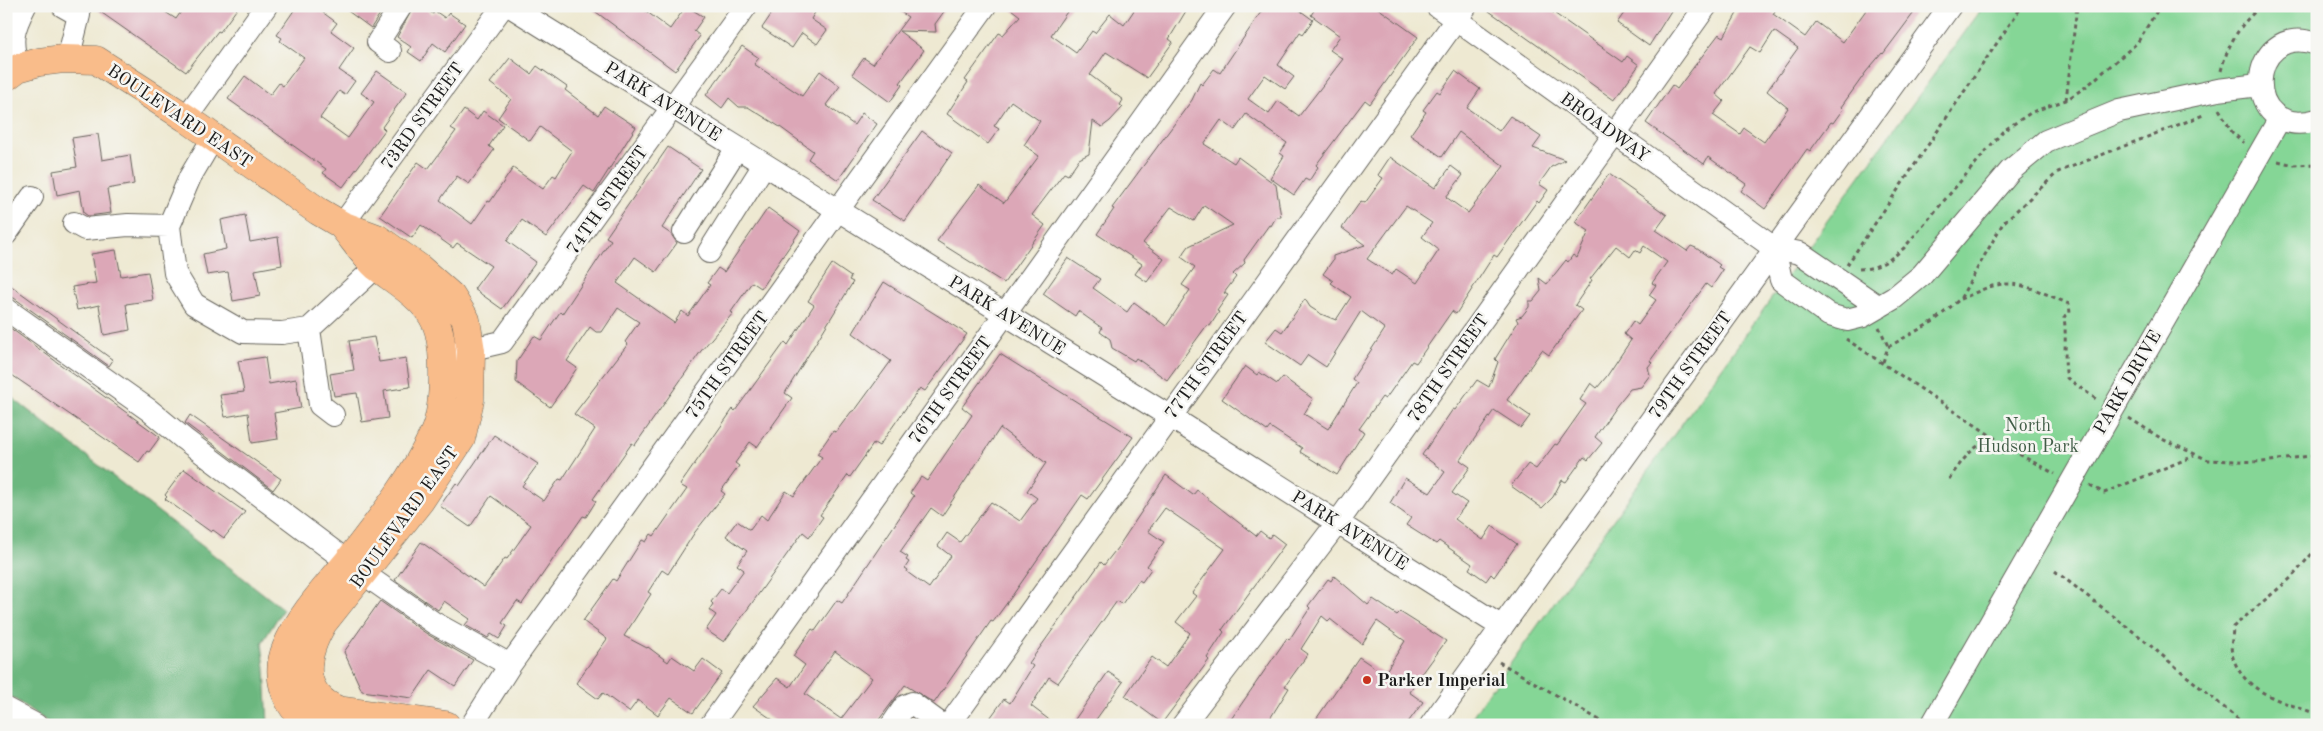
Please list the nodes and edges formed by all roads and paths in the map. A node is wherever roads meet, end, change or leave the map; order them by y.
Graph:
1 (25, 6) edge
2 (64, 6) edge
3 (266, 6) edge
4 (401, 6) edge
5 (503, 6) edge
6 (510, 6) edge
7 (746, 6) edge
8 (985, 6) edge
9 (1225, 6) edge
10 (1437, 6) edge
11 (1706, 6) edge
12 (1950, 6) edge
13 (2022, 6) edge
14 (2077, 6) edge
15 (2160, 6) edge
16 (2262, 6) edge
17 (1461, 13) edge
18 (2317, 44) edge
19 (390, 51) dead end
20 (68, 59) junction
21 (2220, 71) dead end
22 (12, 73) edge
23 (2259, 85) junction
24 (2066, 100) junction
25 (673, 107) junction
26 (186, 118) junction
27 (2280, 118) junction
28 (2317, 120) edge
29 (1615, 133) junction
30 (213, 138) junction
31 (2248, 147) dead end
32 (737, 148) junction
33 (2275, 160) dead end
34 (2317, 164) edge
35 (764, 165) junction
36 (32, 197) dead end
37 (839, 210) junction
38 (74, 223) dead end
39 (169, 226) junction
40 (342, 226) junction
41 (684, 232) dead end
42 (6, 234) edge
43 (1774, 248) junction
44 (709, 252) dead end
45 (1838, 264) dead end
46 (377, 266) junction
47 (1846, 267) junction
48 (1960, 299) junction
49 (1879, 307) junction
50 (6, 309) edge
51 (1004, 314) junction
52 (309, 329) junction
53 (1845, 339) dead end
54 (471, 351) junction
55 (442, 356) junction
56 (1883, 362) junction
57 (2096, 399) dead end
58 (333, 415) dead end
59 (1169, 416) junction
60 (2129, 418) dead end
61 (1995, 438) junction
62 (2195, 455) junction
63 (2317, 455) edge
64 (2055, 474) dead end
65 (1949, 479) dead end
66 (2089, 484) dead end
67 (1338, 522) junction
68 (2317, 548) edge
69 (356, 567) junction
70 (2056, 571) dead end
71 (1502, 627) junction
72 (1498, 662) dead end
73 (510, 665) junction
74 (6, 708) edge
75 (2317, 714) edge
76 (32, 724) edge
77 (316, 725) edge
78 (446, 725) edge
79 (472, 725) edge
80 (711, 725) edge
81 (892, 725) edge
82 (942, 725) edge
83 (949, 725) edge
84 (1183, 725) edge
85 (1431, 725) edge
86 (1608, 725) edge
87 (1932, 725) edge
88 (2245, 725) edge

1 - 22 street
2 - 20 street
3 - 26 street
4 - 19 street
5 - 40 street, 73RD STREET
6 - 25 street, PARK AVENUE
7 - 25 street, 74TH STREET
8 - 37 street, 75TH STREET
9 - 51 street, 76TH STREET
10 - 17 street, BROADWAY
11 - 29 street, 78TH STREET
12 - 43 street, 79TH STREET
13 - 47 path
14 - 24 path
15 - 24 path
16 - 21 path
17 - 29 street, BROADWAY
17 - 59 street, 77TH STREET
18 - 23 street
20 - 22 main road, BOULEVARD EAST
20 - 26 main road, BOULEVARD EAST
23 - 27 street
23 - 49 street
24 - 47 path
25 - 32 street, PARK AVENUE
25 - 54 street, 74TH STREET
26 - 30 main road, BOULEVARD EAST
27 - 28 street
27 - 87 street, PARK DRIVE
29 - 43 street, BROADWAY
29 - 67 street, 78TH STREET
30 - 39 street
30 - 40 main road, BOULEVARD EAST
31 - 48 path
32 - 35 street, PARK AVENUE
32 - 41 street
33 - 34 path
35 - 37 street, PARK AVENUE
35 - 44 street
36 - 42 street
37 - 51 street, PARK AVENUE
37 - 73 street, 75TH STREET
38 - 39 street
39 - 52 street
40 - 46 main road, BOULEVARD EAST
40 - 54 main road, BOULEVARD EAST
43 - 49 street
43 - 49 street
43 - 71 street, 79TH STREET
45 - 47 path
46 - 52 street
46 - 55 main road, BOULEVARD EAST
48 - 56 path
48 - 57 path
50 - 69 street
51 - 59 street, PARK AVENUE
51 - 80 street, 76TH STREET
52 - 58 street
53 - 56 path
54 - 55 street, 74TH STREET
54 - 69 main road, BOULEVARD EAST
55 - 69 main road, BOULEVARD EAST
56 - 61 path
59 - 67 street, PARK AVENUE
59 - 83 street, 77TH STREET
60 - 62 path
61 - 64 path
61 - 65 path
62 - 63 path
62 - 66 path
67 - 71 street, PARK AVENUE
67 - 84 street, 78TH STREET
68 - 75 path
69 - 73 street
69 - 77 main road, BOULEVARD EAST
69 - 78 main road, BOULEVARD EAST
70 - 88 path
71 - 85 street, 79TH STREET
72 - 86 path
73 - 79 street, 75TH STREET
74 - 76 street
81 - 82 street

